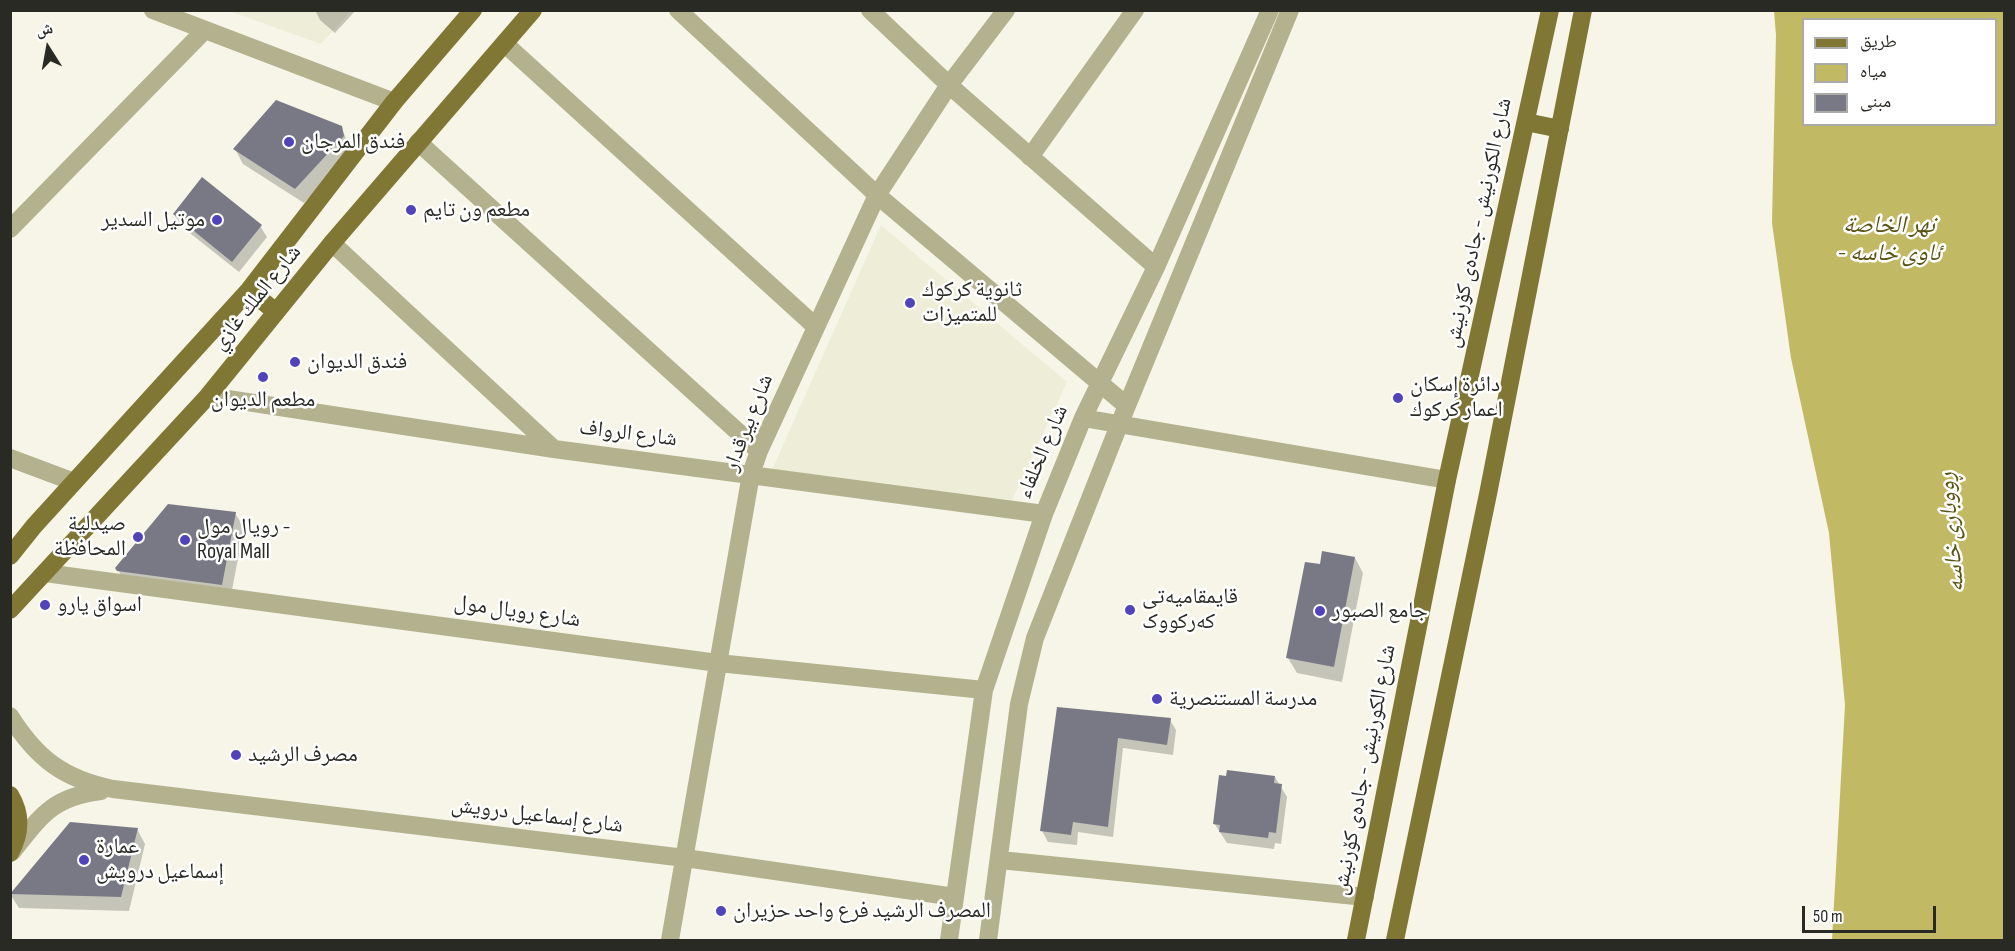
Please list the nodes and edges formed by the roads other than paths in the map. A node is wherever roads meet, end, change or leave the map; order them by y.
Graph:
1 (153, 10) edge
2 (534, 10) edge
3 (678, 10) edge
4 (870, 10) edge
5 (1006, 10) edge
6 (1135, 10) edge
7 (1290, 10) edge
8 (1550, 10) edge
9 (1583, 10) edge
10 (1268, 11) edge
11 (467, 13) edge
12 (204, 31) junction
13 (505, 44) junction
14 (949, 85) junction
15 (394, 102) junction
16 (1526, 122) junction
17 (1560, 129) junction
18 (418, 142) junction
19 (1030, 157) junction
20 (877, 195) junction
21 (10, 229) edge
22 (332, 243) junction
23 (1156, 267) junction
24 (249, 290) junction
25 (276, 312) junction
26 (814, 326) junction
27 (1100, 385) junction
28 (208, 396) junction
29 (1127, 406) junction
30 (1083, 418) junction
31 (1119, 425) junction
32 (554, 448) junction
33 (759, 451) junction
34 (10, 458) edge
35 (751, 474) junction
36 (1447, 480) junction
37 (74, 482) junction
38 (1044, 514) junction
39 (34, 526) junction
40 (10, 545) edge
41 (10, 556) edge
42 (45, 573) junction
43 (10, 610) edge
44 (718, 663) junction
45 (984, 690) junction
46 (10, 716) edge
47 (113, 789) junction
48 (12, 796) edge
49 (10, 853) edge
50 (684, 858) junction
51 (1000, 860) junction
52 (955, 897) junction
53 (1365, 897) junction
54 (670, 940) edge
55 (950, 940) edge
56 (988, 940) edge
57 (1356, 940) edge
58 (1395, 940) edge

1 - 12 street
2 - 13 main road, شارع الملك غازي
3 - 20 street
4 - 14 street
5 - 14 street, شارع بيرقدار
6 - 19 street
7 - 29 street
8 - 16 main road, شارع الكورنيش - جادەی کۆرنیش
9 - 17 main road
10 - 23 street, شارع الخلفاء
11 - 15 main road, شارع الملك غازي
12 - 15 street
12 - 21 street
13 - 18 main road, شارع الملك غازي
13 - 26 street
14 - 19 street
14 - 20 street, شارع بيرقدار
15 - 24 main road, شارع الملك غازي
16 - 17 main road
16 - 36 main road, شارع الكورنيش - جادەی کۆرنیش
17 - 58 main road
18 - 22 main road, شارع الملك غازي
18 - 33 street
19 - 23 street
20 - 26 street, شارع بيرقدار
20 - 27 street
22 - 25 main road, شارع الملك غازي
22 - 32 street
23 - 27 street, شارع الخلفاء
24 - 25 main road
24 - 37 main road, شارع الملك غازي
25 - 28 main road, شارع الملك غازي
26 - 33 street, شارع بيرقدار
27 - 29 street
27 - 30 street, شارع الخلفاء
28 - 32 street, شارع الرواف
28 - 42 main road, شارع الملك غازي
29 - 31 street
30 - 31 street
30 - 38 street, شارع الخلفاء
31 - 36 street
31 - 51 street
32 - 35 street, شارع الرواف
33 - 35 street, شارع بيرقدار
34 - 37 street
35 - 38 street, شارع الرواف
35 - 44 street, شارع بيرقدار
36 - 53 main road, شارع الكورنيش - جادەی کۆرنیش
37 - 39 main road, شارع الملك غازي
38 - 45 street, شارع الخلفاء
39 - 40 main road
39 - 41 main road, شارع الملك غازي
42 - 43 main road, شارع الملك غازي
42 - 44 street, شارع رويال مول
44 - 45 street, شارع رويال مول
44 - 50 street, شارع بيرقدار
45 - 52 street, شارع الخلفاء
46 - 47 street, شارع إسماعيل درويش
47 - 49 street, شارع إسماعيل درويش
47 - 50 street, شارع إسماعيل درويش
48 - 49 main road
50 - 52 street, شارع إسماعيل درويش
50 - 54 street, شارع بيرقدار
51 - 53 street
51 - 56 street
52 - 55 street, شارع الخلفاء
53 - 57 main road, شارع الكورنيش - جادەی کۆرنیش

